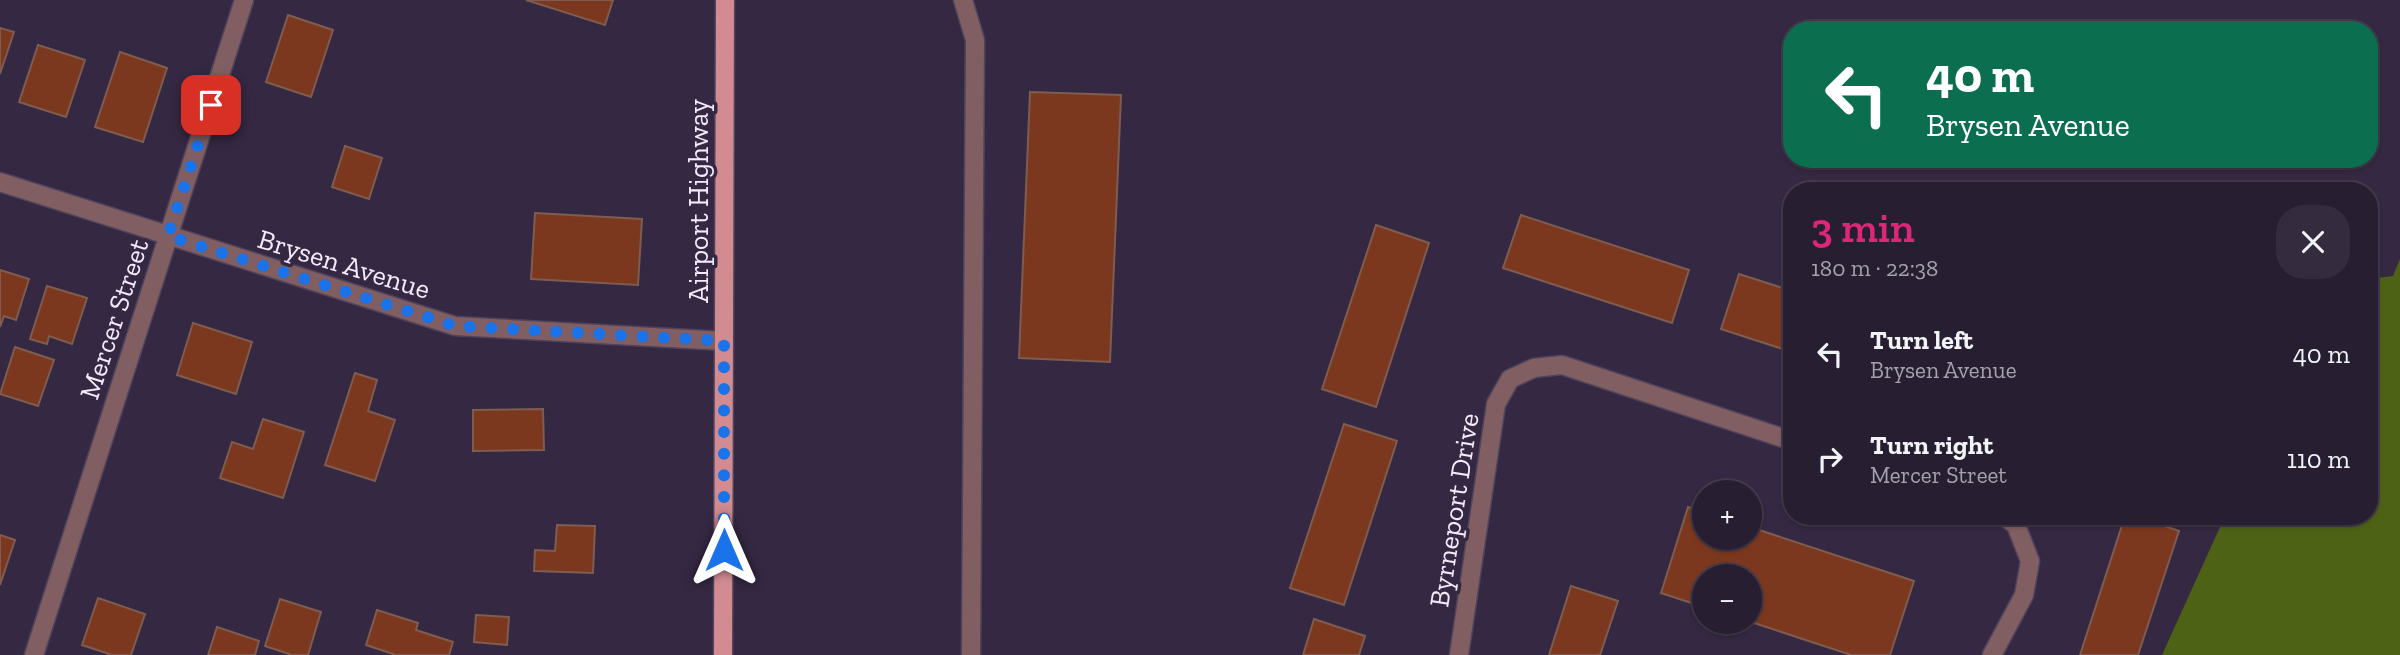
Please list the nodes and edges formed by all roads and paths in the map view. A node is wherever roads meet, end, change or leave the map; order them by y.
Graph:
1 (244, 0) edge
2 (725, 0) edge
3 (963, 0) edge
4 (0, 182) edge
5 (168, 236) junction
6 (724, 341) junction
7 (1783, 438) edge
8 (2016, 525) edge
9 (34, 655) edge
10 (723, 655) edge
11 (971, 655) edge
12 (1459, 655) edge
13 (1992, 655) edge

1 - 5 street, Mercer Street
2 - 6 main road, Airport Highway
3 - 11 street
4 - 5 street, Brysen Avenue
5 - 6 street, Brysen Avenue
5 - 9 street, Mercer Street
6 - 10 main road, Airport Highway
7 - 12 street, Byrneport Drive
8 - 13 street

